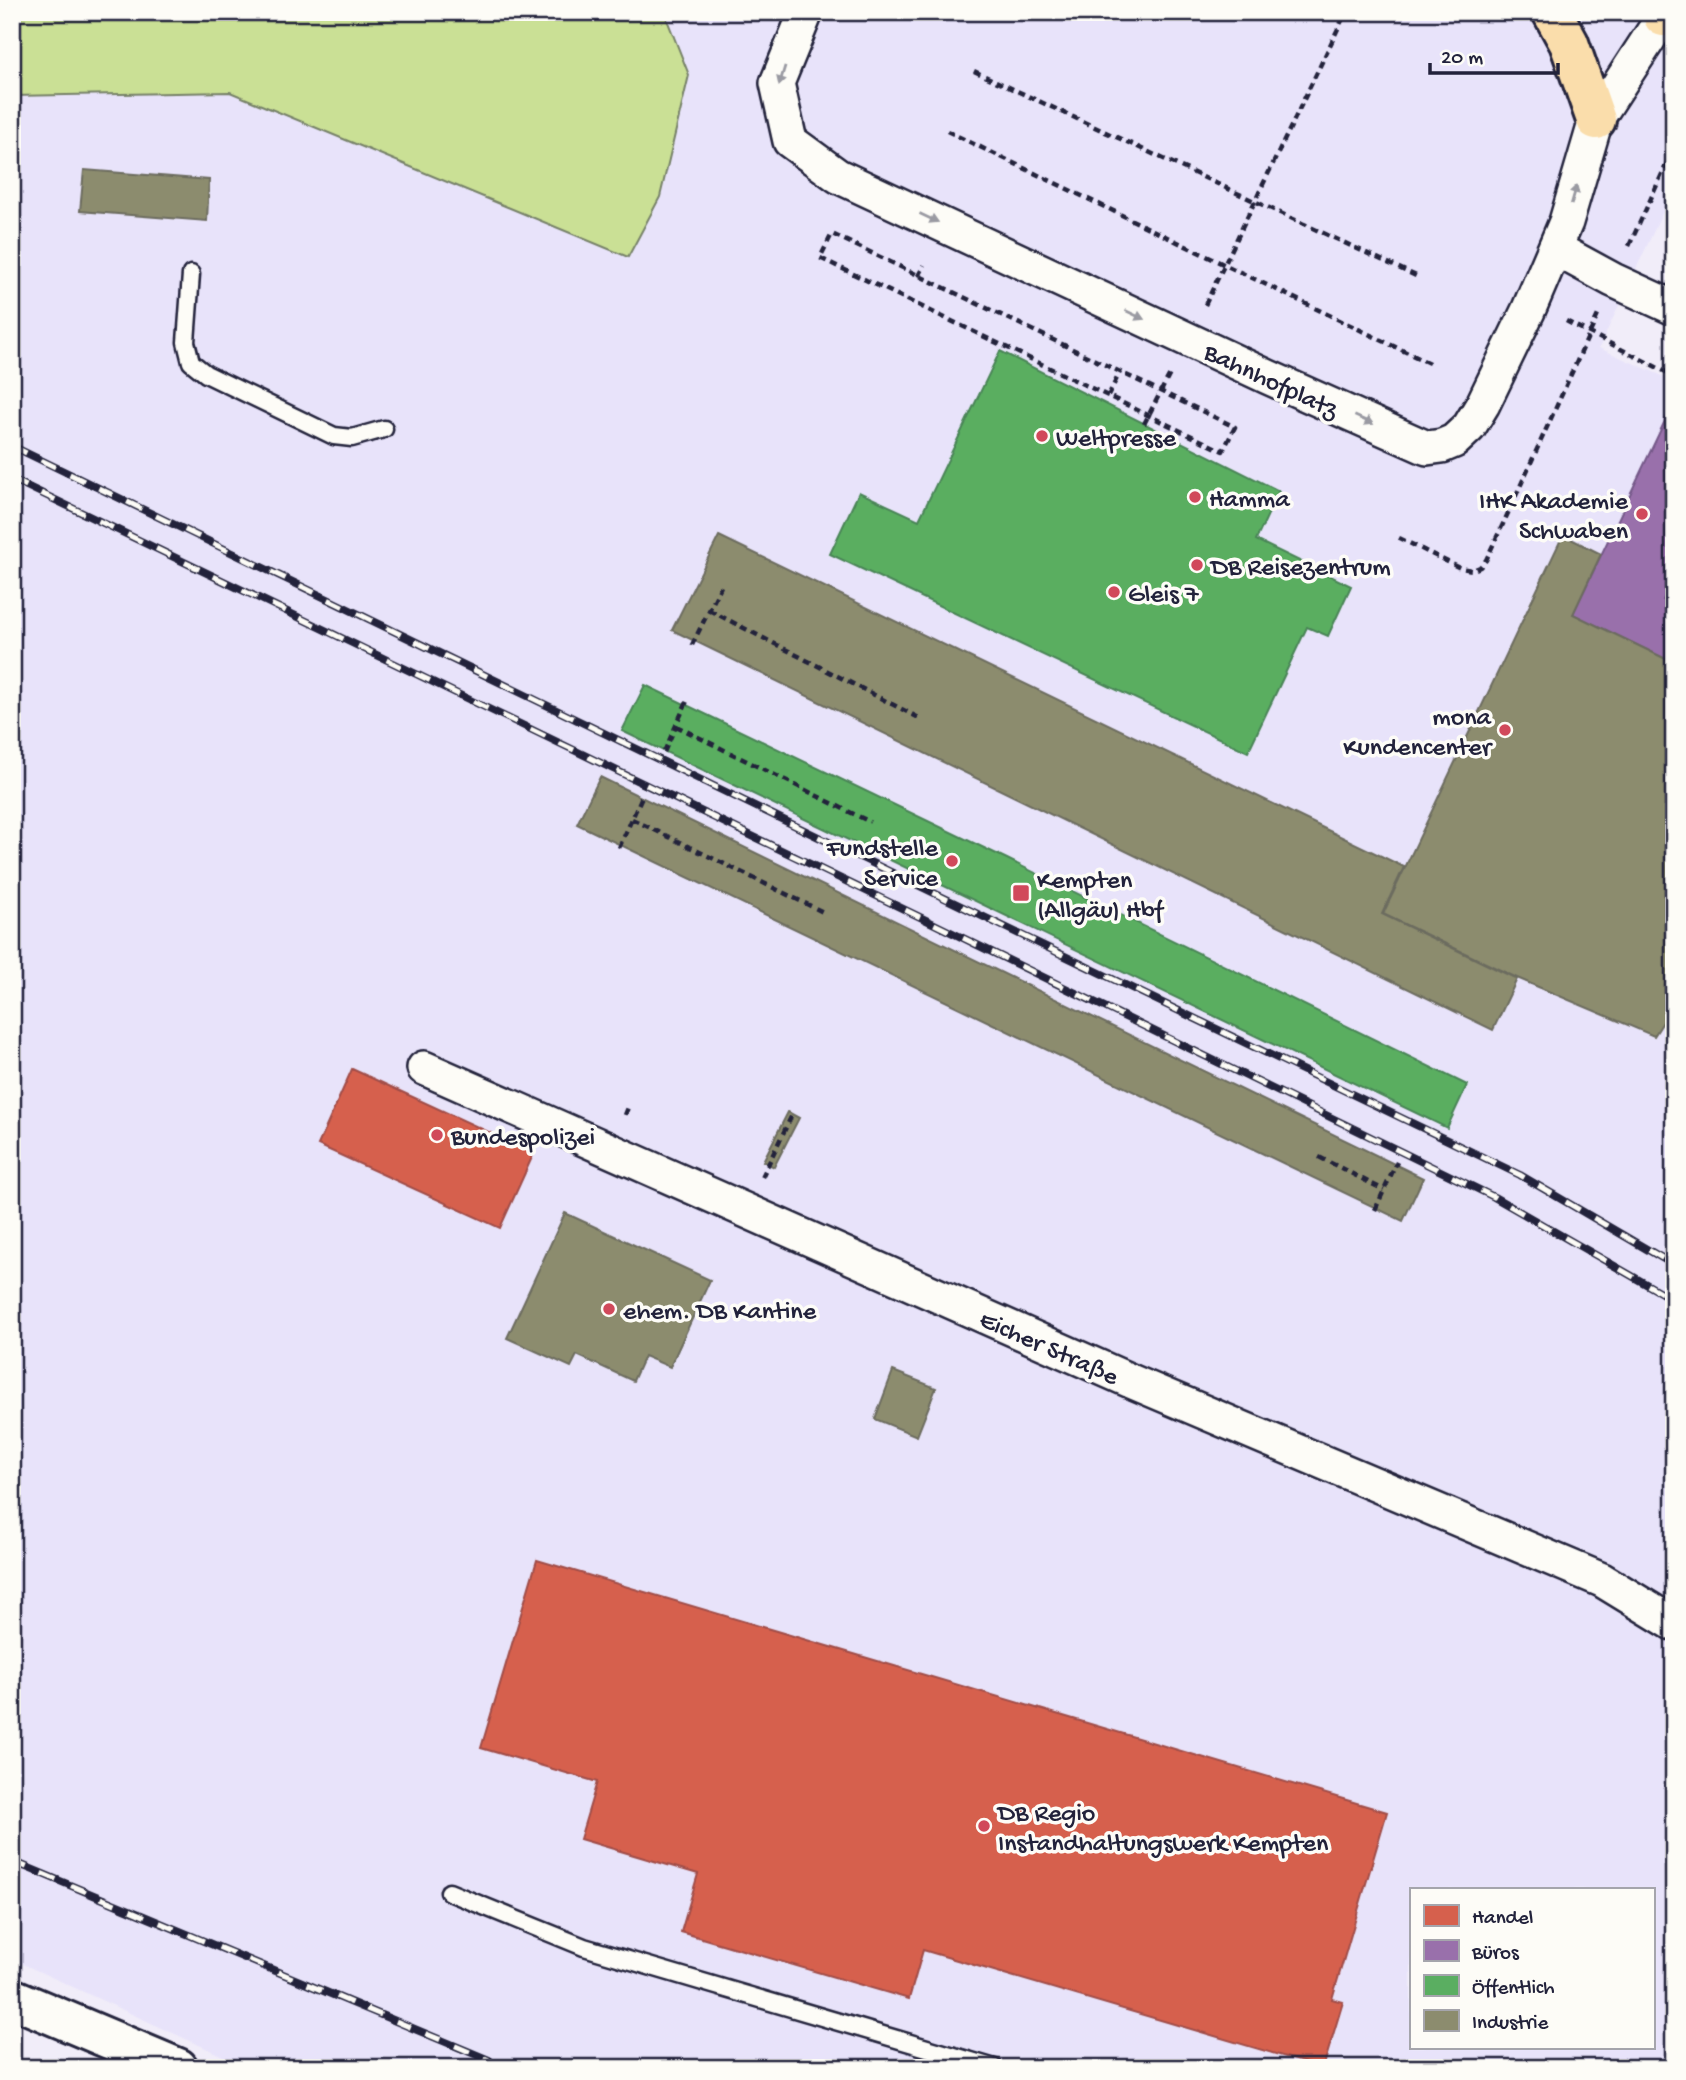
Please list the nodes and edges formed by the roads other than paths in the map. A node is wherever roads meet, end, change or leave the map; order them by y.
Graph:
1 (806, 12) edge
2 (1552, 12) edge
3 (1665, 15) edge
4 (1596, 120) junction
5 (1556, 249) junction
6 (191, 274) dead end
7 (1674, 308) edge
8 (384, 429) dead end
9 (424, 1068) dead end
10 (1674, 1624) edge
11 (449, 1892) dead end
12 (12, 1998) edge
13 (178, 2068) edge
14 (995, 2068) edge

1 -> 5 street, Bahnhofplatz
2 - 4 main road
3 - 4 street, Bahnhofplatz
5 -> 4 street, Bahnhofplatz
5 - 7 street
6 - 8 lane
9 - 10 street, Eicher Straße
11 - 14 lane
12 - 13 street

